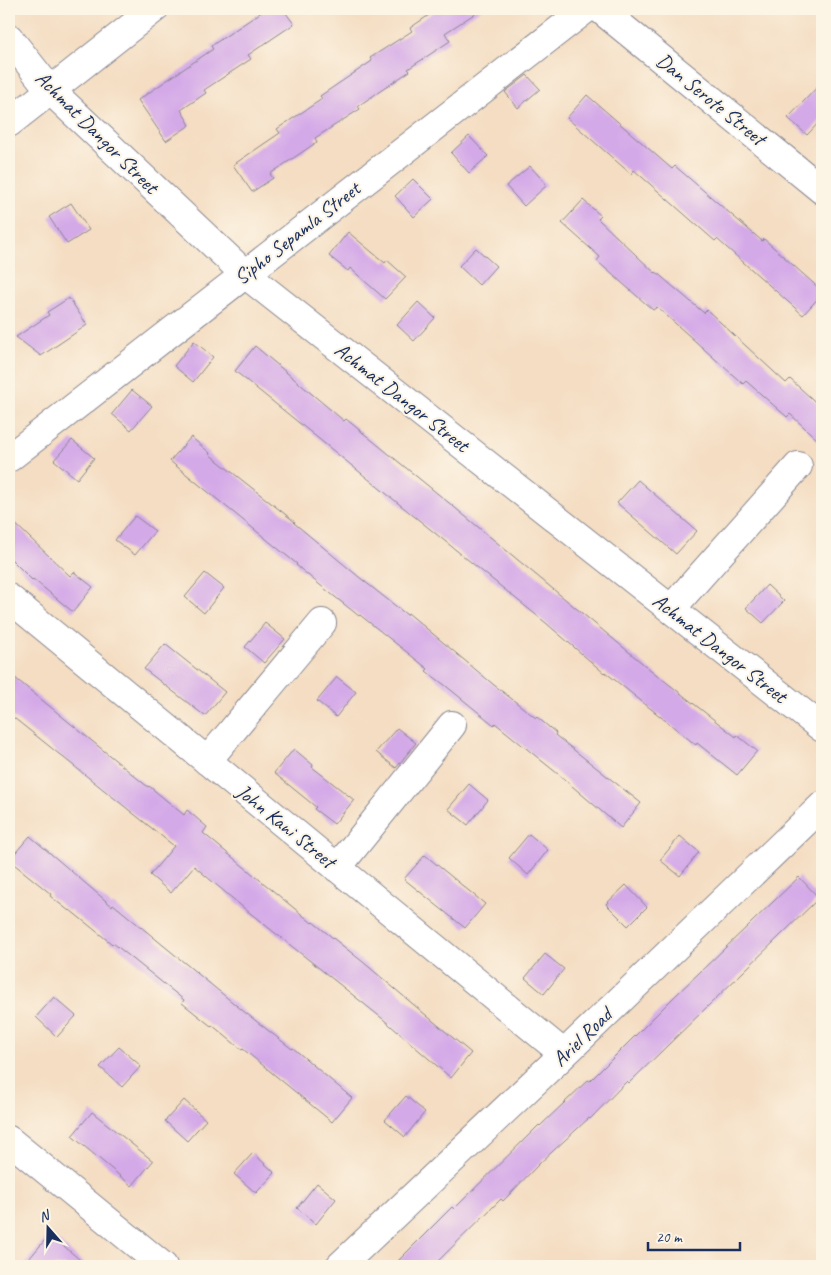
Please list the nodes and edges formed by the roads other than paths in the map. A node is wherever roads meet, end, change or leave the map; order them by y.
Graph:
1 (154, 9) edge
2 (586, 9) edge
3 (600, 9) edge
4 (9, 38) edge
5 (50, 90) junction
6 (9, 123) edge
7 (822, 190) edge
8 (245, 274) junction
9 (9, 458) edge
10 (798, 466) dead end
11 (9, 598) edge
12 (671, 609) junction
13 (322, 623) dead end
14 (452, 725) dead end
15 (822, 728) edge
16 (207, 761) junction
17 (822, 806) edge
18 (337, 868) junction
19 (564, 1054) junction
20 (9, 1140) edge
21 (163, 1266) edge
22 (340, 1266) edge

1 - 5 street
2 - 8 street, Sipho Sepamla Street
3 - 7 street, Dan Serote Street
4 - 5 street, Achmat Dangor Street
5 - 6 street
5 - 8 street, Achmat Dangor Street
8 - 9 street, Sipho Sepamla Street
8 - 12 street, Achmat Dangor Street
10 - 12 street
11 - 16 street, John Kani Street
12 - 15 street, Achmat Dangor Street
13 - 16 street
14 - 18 street
16 - 18 street, John Kani Street
17 - 19 street, Ariel Road
18 - 19 street, John Kani Street
19 - 22 street, Ariel Road
20 - 21 street

